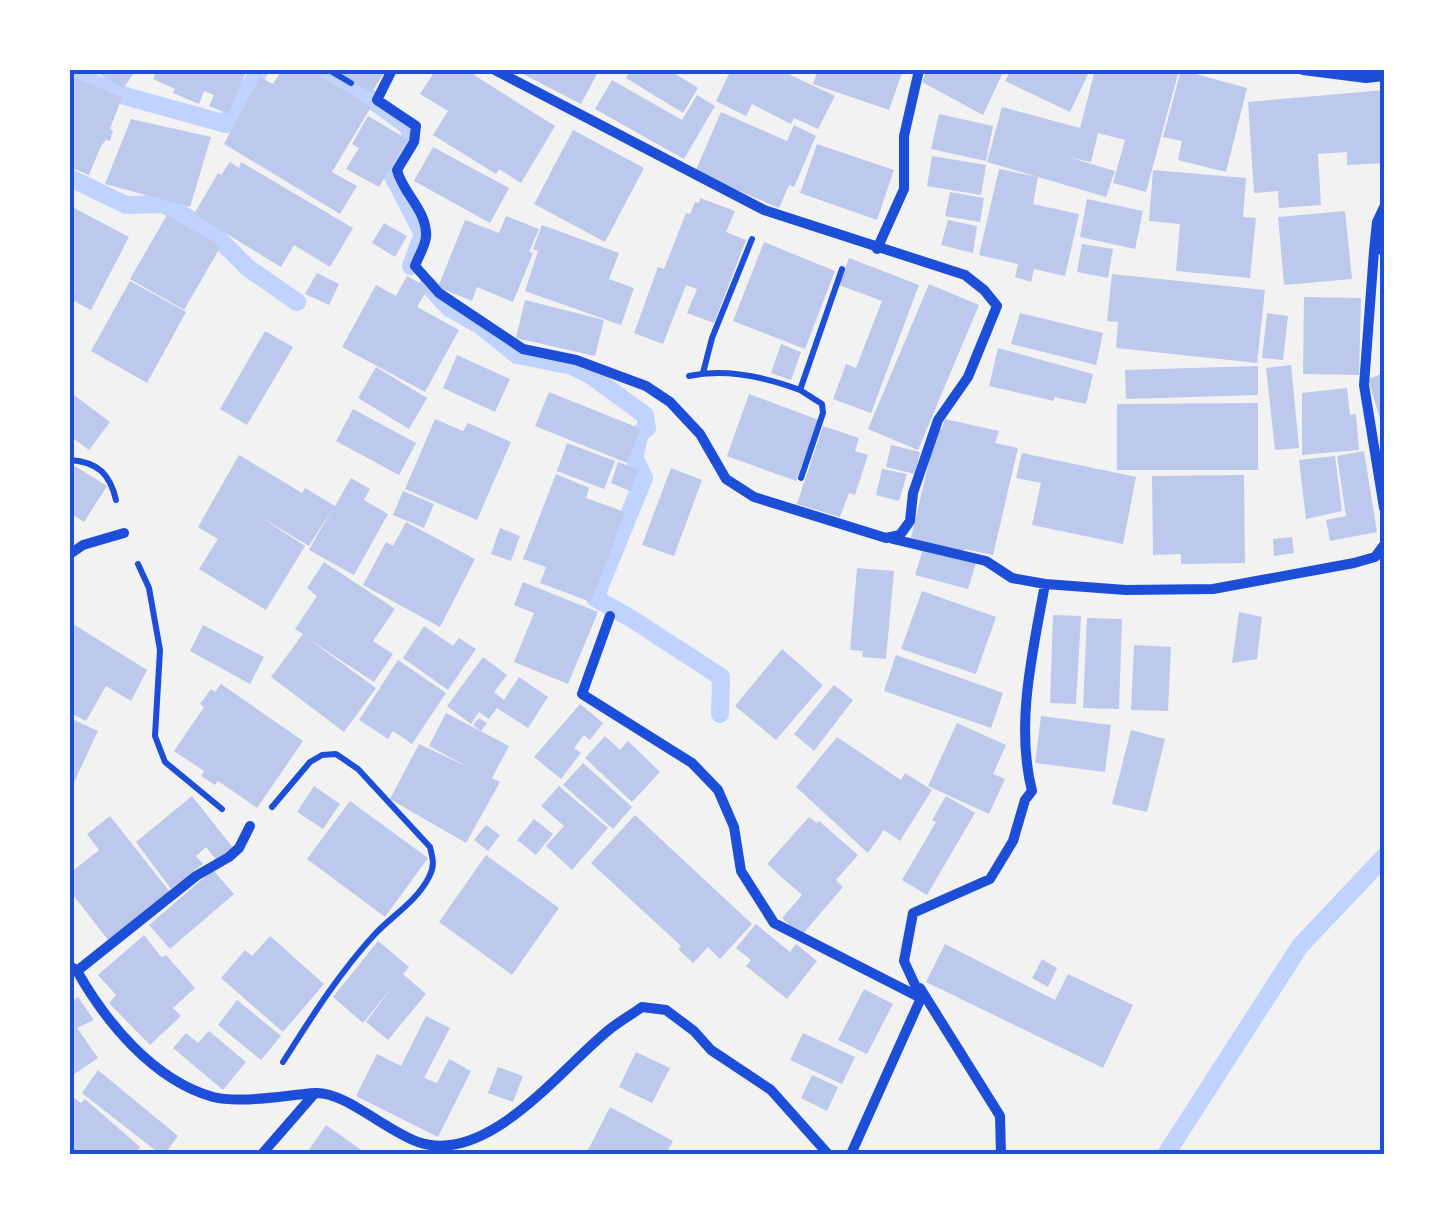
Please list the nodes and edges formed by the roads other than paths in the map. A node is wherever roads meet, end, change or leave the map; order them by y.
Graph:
1 (392, 70) edge
2 (495, 70) edge
3 (918, 70) edge
4 (1303, 70) edge
5 (1384, 76) edge
6 (1384, 207) edge
7 (877, 249) junction
8 (1379, 250) edge
9 (1384, 508) edge
10 (124, 534) road end
11 (886, 538) junction
12 (1384, 545) edge
13 (70, 554) edge
14 (1045, 584) junction
15 (610, 616) dead end
16 (250, 826) road end
17 (904, 961) junction
18 (74, 968) edge
19 (920, 998) junction
20 (314, 1093) junction
21 (262, 1154) edge
22 (828, 1154) edge
23 (851, 1154) edge
24 (1001, 1154) edge

1 - 11 street
2 - 7 street
3 - 7 street
4 - 5 street
6 - 8 street
7 - 11 street
8 - 9 street
10 - 13 street
11 - 14 street
12 - 14 street
14 - 17 street
15 - 19 street
16 - 18 street
17 - 19 street
17 - 24 street
18 - 20 street
19 - 23 street
20 - 21 street
20 - 22 street

